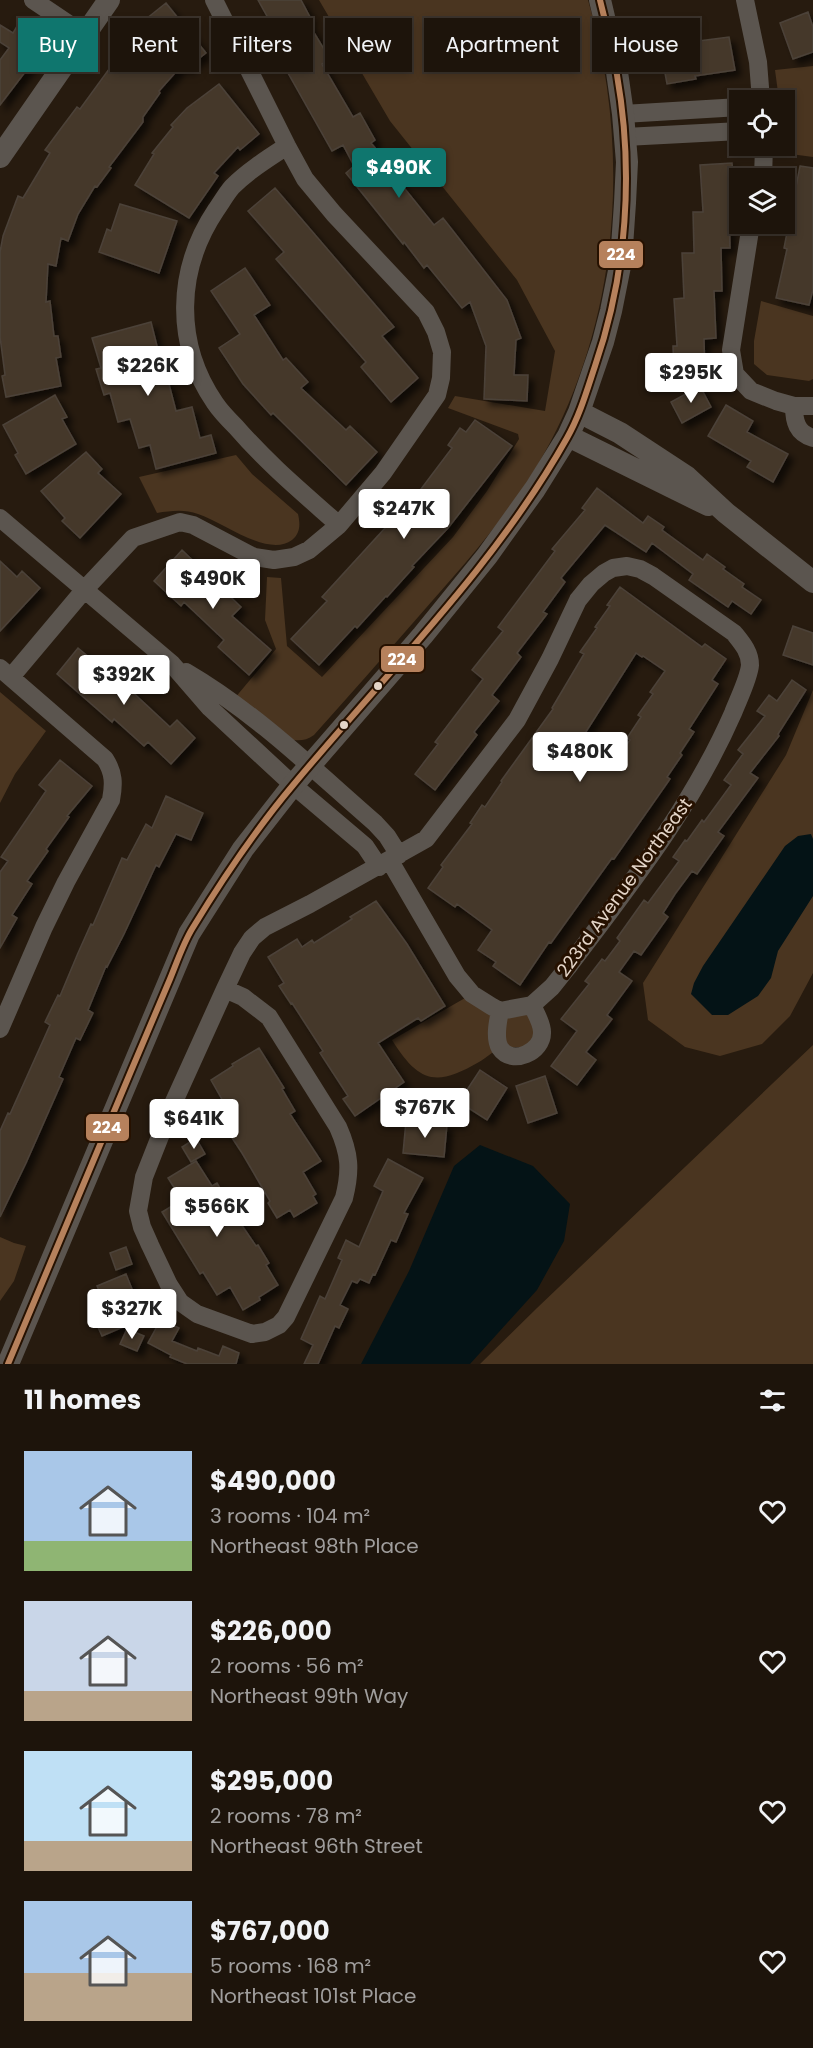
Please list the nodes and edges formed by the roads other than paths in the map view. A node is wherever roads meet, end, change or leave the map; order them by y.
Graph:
1 (33, 0) edge
2 (109, 0) edge
3 (214, 0) edge
4 (600, 0) edge
5 (745, 0) edge
6 (60, 18) edge
7 (97, 18) edge
8 (59, 72) edge
9 (760, 90) edge
10 (729, 108) edge
11 (623, 114) junction
12 (729, 131) edge
13 (625, 136) junction
14 (287, 146) junction
15 (0, 157) edge
16 (749, 234) edge
17 (794, 406) junction
18 (813, 406) edge
19 (579, 412) junction
20 (568, 436) junction
21 (813, 438) edge
22 (726, 513) junction
23 (0, 518) edge
24 (339, 525) junction
25 (813, 582) edge
26 (85, 589) junction
27 (171, 663) junction
28 (5, 672) edge
29 (309, 766) junction
30 (293, 785) junction
31 (389, 861) junction
32 (225, 990) junction
33 (532, 1005) junction
34 (500, 1011) junction
35 (0, 1029) edge
36 (9, 1338) edge
37 (8, 1364) edge

1 - 6 street
2 - 7 street
3 - 14 street
4 - 11 street
5 - 9 street
8 - 15 street
10 - 11 street
11 - 13 street
12 - 13 street
13 - 19 street
14 - 24 street
14 - 24 street
16 - 17 street
17 - 18 street
17 - 21 street
19 - 20 street
19 - 22 street
20 - 22 street
20 - 29 street
22 - 25 street
23 - 26 street
24 - 26 street
26 - 27 street
26 - 28 street
27 - 29 street
27 - 30 street
28 - 35 street
29 - 30 street
29 - 31 street
30 - 31 street
30 - 36 street
31 - 32 street
31 - 33 street, 223rd Avenue Northeast
31 - 34 street
32 - 32 street
33 - 34 street
33 - 34 street
36 - 37 street

